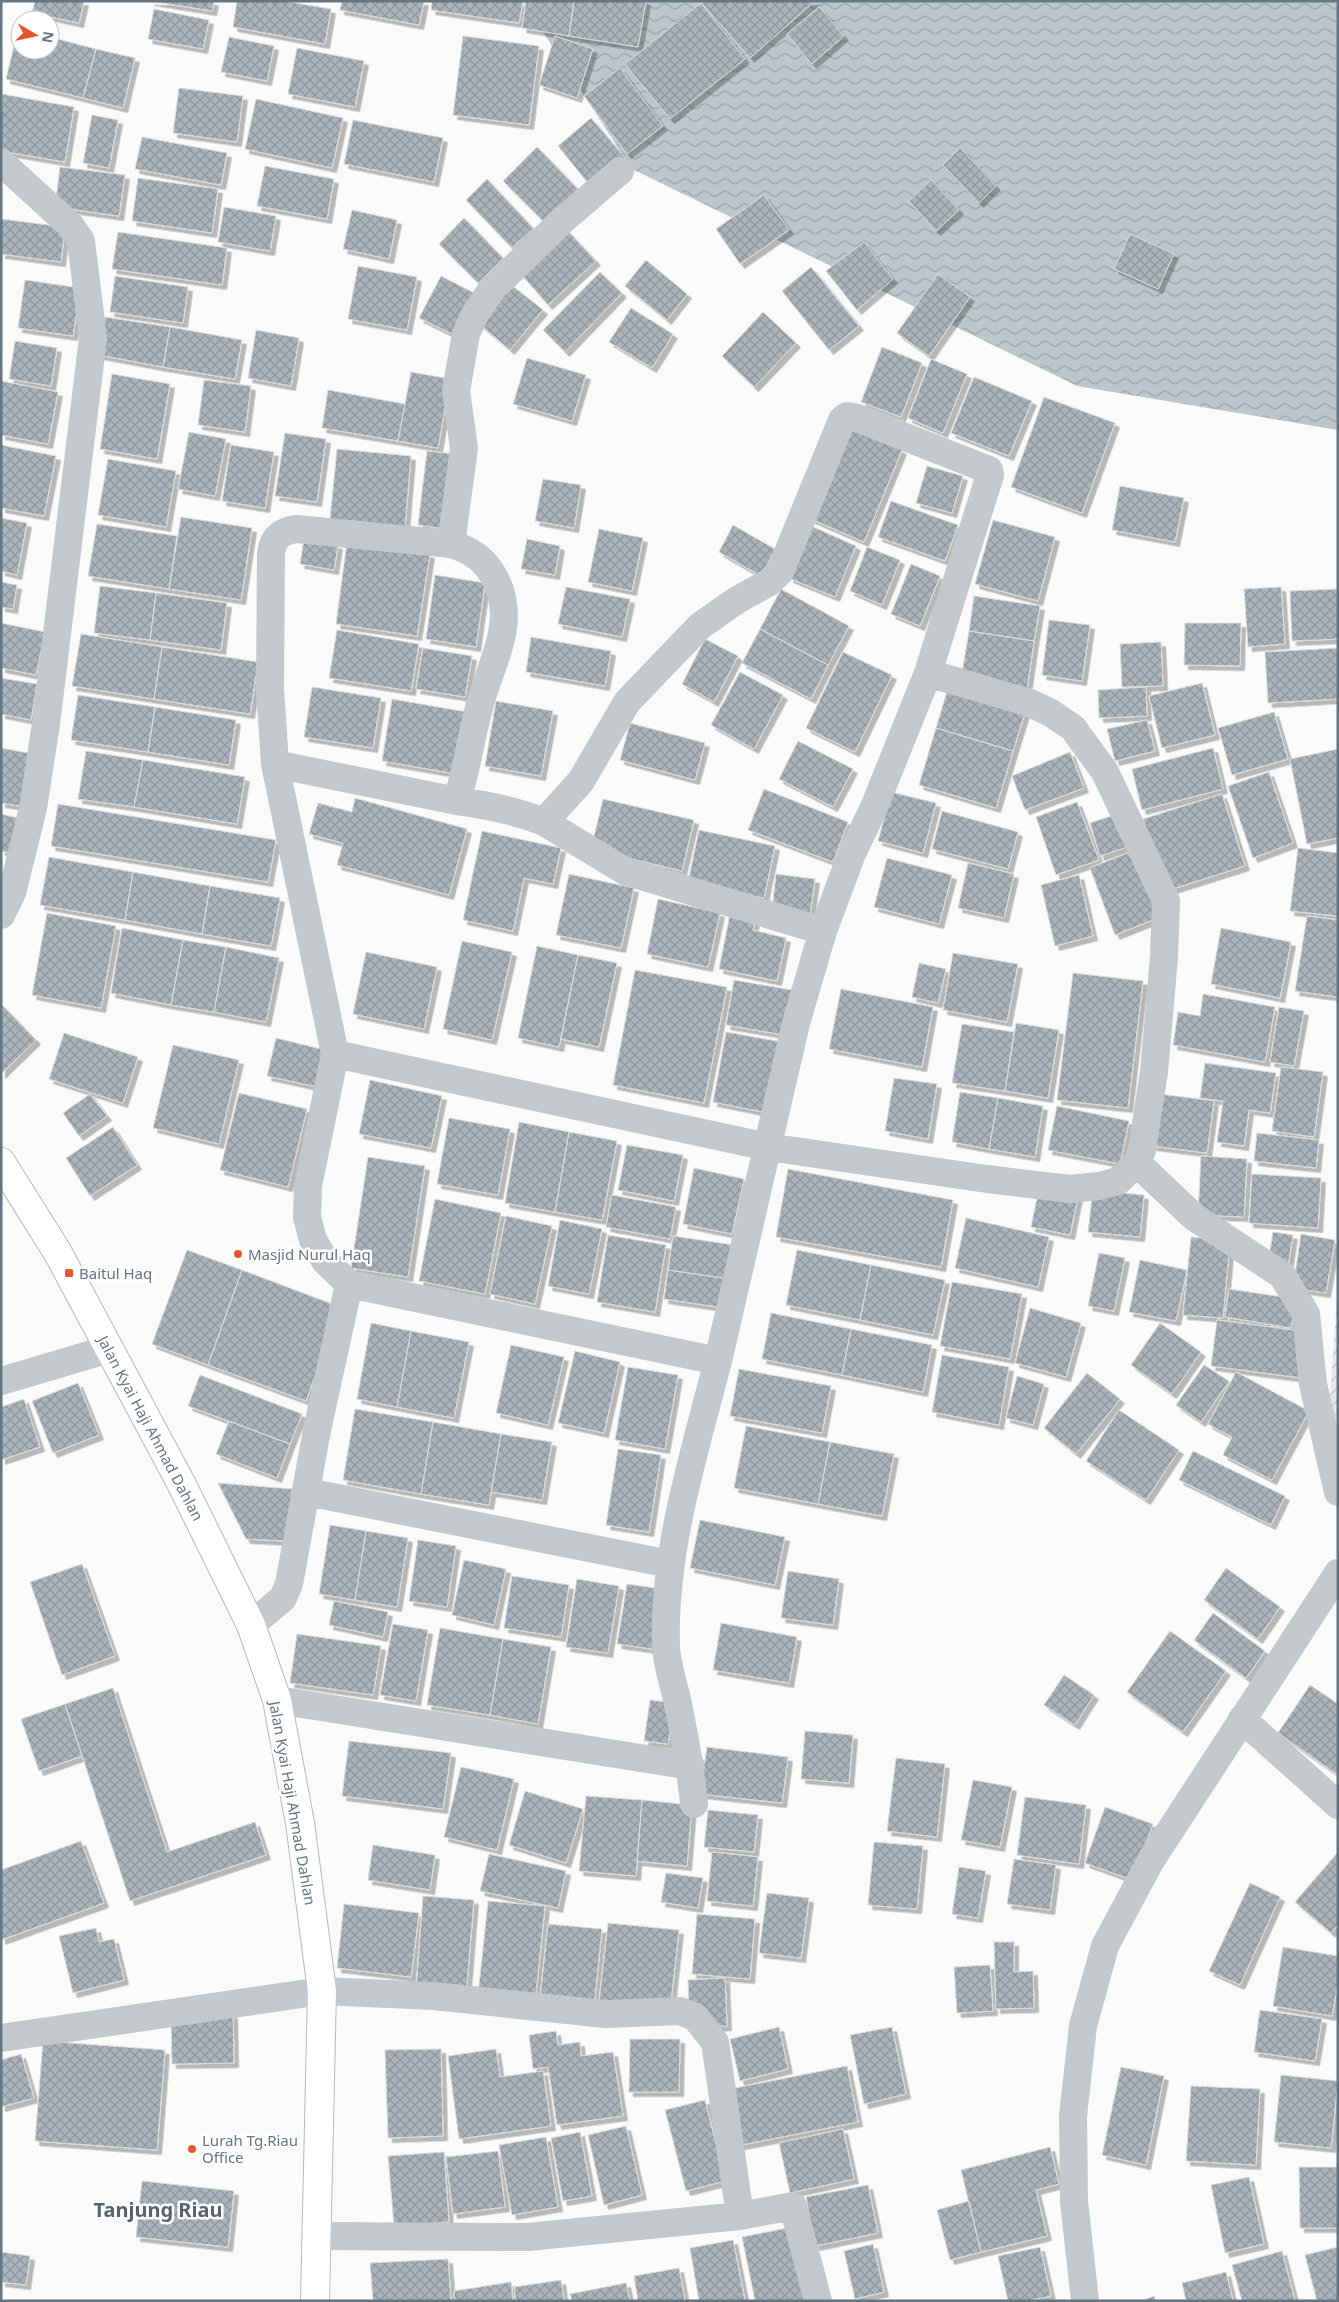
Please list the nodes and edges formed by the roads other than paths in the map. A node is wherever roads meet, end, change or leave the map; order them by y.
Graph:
1 (1, 162) edge
2 (620, 171) dead end
3 (452, 544) junction
4 (928, 673) junction
5 (275, 764) junction
6 (457, 801) junction
7 (544, 822) junction
8 (1, 915) edge
9 (823, 931) junction
10 (334, 1054) junction
11 (768, 1147) junction
12 (1, 1162) edge
13 (1137, 1163) junction
14 (349, 1284) junction
15 (108, 1348) junction
16 (718, 1360) junction
17 (1, 1382) edge
18 (307, 1492) junction
19 (1338, 1492) edge
20 (670, 1564) junction
21 (1338, 1574) edge
22 (251, 1624) junction
23 (277, 1700) junction
24 (1242, 1720) junction
25 (691, 1766) junction
26 (694, 1804) dead end
27 (1338, 1805) edge
28 (322, 1991) junction
29 (1, 2038) edge
30 (740, 2216) junction
31 (318, 2236) junction
32 (316, 2301) edge
33 (818, 2301) edge
34 (1085, 2301) edge

1 - 8 street
2 - 3 street
3 - 5 street
3 - 6 street
4 - 7 street
4 - 9 street
4 - 13 street
5 - 6 street
5 - 10 street
6 - 7 street
7 - 9 street
9 - 11 street
10 - 11 street
10 - 14 street
11 - 13 street
11 - 16 street
12 - 15 main road, Jalan Kyai Haji Ahmad Dahlan
13 - 19 street
14 - 16 street
14 - 18 street
15 - 17 street
15 - 22 main road, Jalan Kyai Haji Ahmad Dahlan
16 - 20 street
18 - 20 street
18 - 22 street
20 - 25 street
21 - 24 street
22 - 23 main road, Jalan Kyai Haji Ahmad Dahlan
23 - 25 street
23 - 28 main road, Jalan Kyai Haji Ahmad Dahlan
24 - 27 street
24 - 34 street
25 - 26 street
28 - 29 street
28 - 30 street
28 - 31 main road, Jalan Kyai Haji Ahmad Dahlan
30 - 31 street
30 - 33 street
31 - 32 main road, Jalan Kyai Haji Ahmad Dahlan

